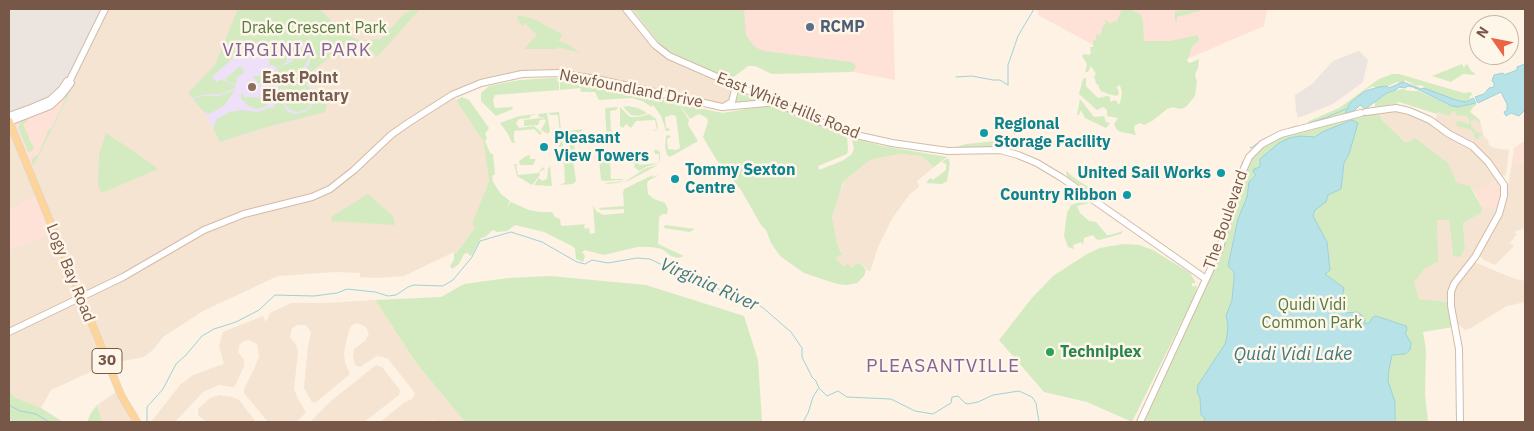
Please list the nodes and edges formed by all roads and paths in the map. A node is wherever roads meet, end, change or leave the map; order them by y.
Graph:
1 (105, 9) edge
2 (626, 9) edge
3 (70, 80) junction
4 (736, 85) junction
5 (778, 102) junction
6 (722, 108) junction
7 (9, 116) edge
8 (9, 122) edge
9 (1206, 279) junction
10 (80, 298) junction
11 (9, 332) edge
12 (137, 422) edge
13 (1140, 422) edge
14 (1460, 422) edge

1 - 3 street
2 - 4 street, East White Hills Road
3 - 7 street
3 - 8 street
4 - 5 street, East White Hills Road
4 - 6 street, Newfoundland Drive
5 - 6 street
5 - 9 street, East White Hills Road
6 - 10 street, Newfoundland Drive
8 - 10 main road, Logy Bay Road / 30
9 - 13 street, The Boulevard
9 - 14 street, The Boulevard
10 - 11 street, Newfoundland Drive
10 - 12 main road, Logy Bay Road / 30

